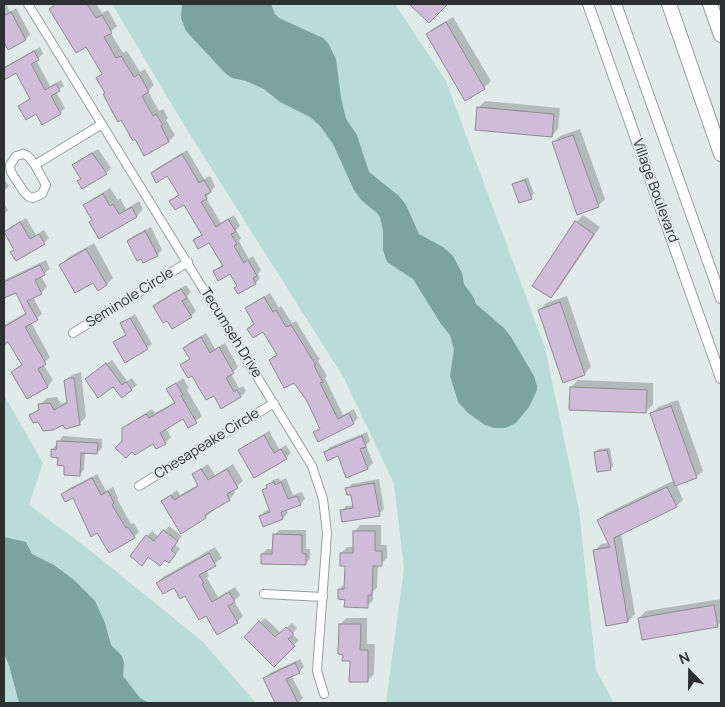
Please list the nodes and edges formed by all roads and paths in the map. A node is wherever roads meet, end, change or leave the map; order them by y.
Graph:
1 (28, 4) edge
2 (588, 4) edge
3 (616, 4) edge
4 (669, 4) edge
5 (710, 4) edge
6 (721, 35) edge
7 (102, 124) junction
8 (721, 154) edge
9 (34, 165) junction
10 (188, 262) junction
11 (721, 298) edge
12 (73, 334) dead end
13 (721, 378) edge
14 (274, 403) junction
15 (139, 486) dead end
16 (264, 594) dead end
17 (324, 597) junction
18 (324, 694) dead end

1 - 7 street, Tecumseh Drive
2 - 13 street, Village Boulevard
3 - 11 street, Village Boulevard
4 - 8 highway
5 - 6 highway
7 - 9 street
7 - 10 street, Tecumseh Drive
9 - 9 street
10 - 12 street, Seminole Circle
10 - 14 street, Tecumseh Drive
14 - 15 street, Chesapeake Circle
14 - 17 street, Tecumseh Drive
16 - 17 street
17 - 18 street, Tecumseh Drive

